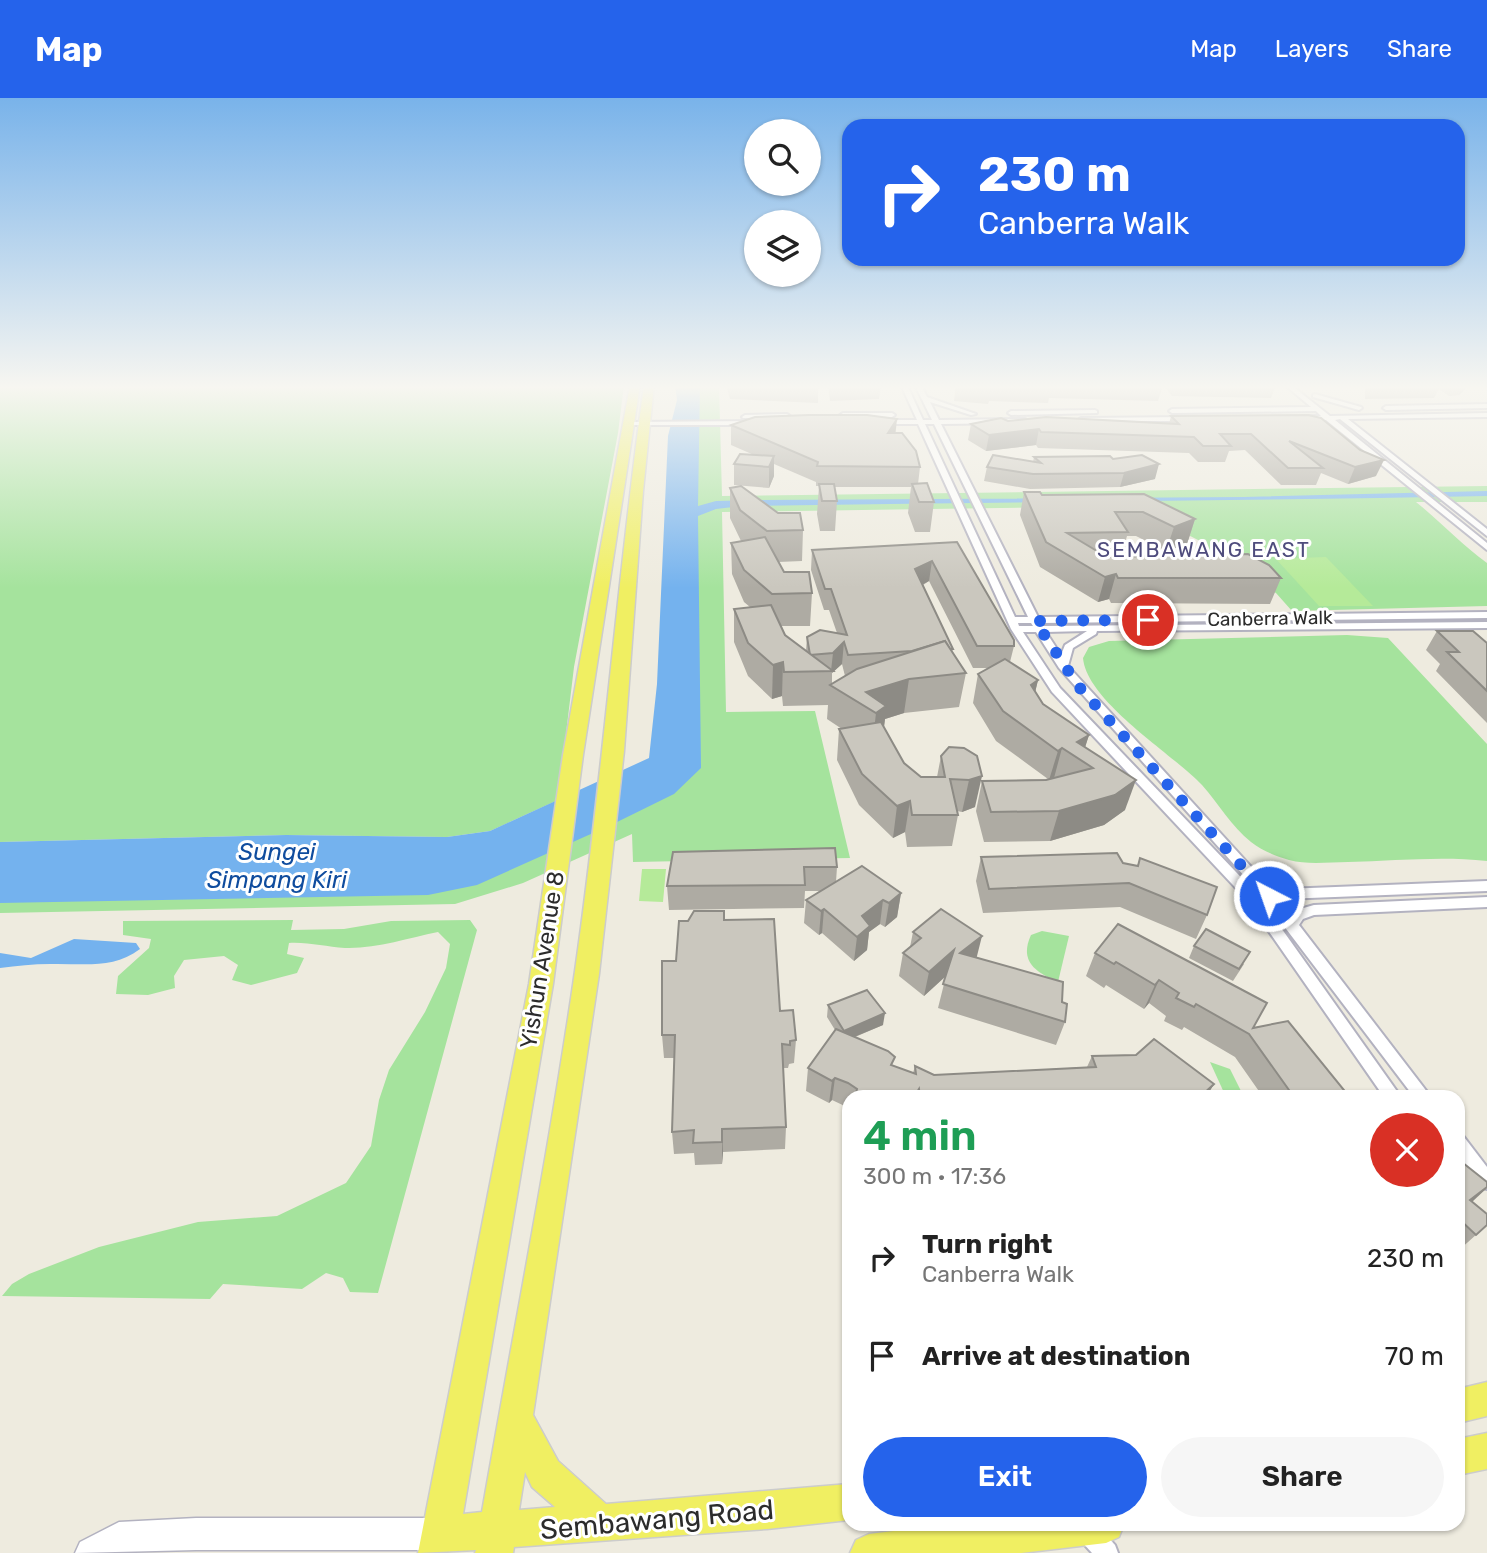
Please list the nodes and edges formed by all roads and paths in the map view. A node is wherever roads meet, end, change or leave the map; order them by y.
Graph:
1 (633, 453) edge
2 (637, 453) edge
3 (936, 453) edge
4 (952, 453) edge
5 (1372, 453) edge
6 (1386, 453) edge
7 (1487, 533) edge
8 (1487, 547) edge
9 (1487, 615) edge
10 (1014, 625) junction
11 (1037, 625) junction
12 (1487, 625) edge
13 (1097, 630) junction
14 (1063, 666) junction
15 (1487, 886) edge
16 (1260, 893) junction
17 (1487, 902) edge
18 (1292, 925) junction
19 (1388, 1090) edge
20 (1418, 1090) edge
21 (1465, 1151) edge
22 (1487, 1181) edge
23 (514, 1414) junction
24 (1487, 1451) edge
25 (1465, 1456) edge
26 (842, 1503) edge
27 (600, 1523) junction
28 (1095, 1532) edge
29 (496, 1542) edge
30 (438, 1544) edge
31 (91, 1553) edge
32 (869, 1553) edge

1 - 30 main road, Yishun Avenue 8
2 - 23 main road, Yishun Avenue 8
3 - 10 street
4 - 11 street
5 - 8 street
6 - 7 street
9 - 11 street, Canberra Walk
10 - 11 street, Canberra Walk
10 - 16 street
11 - 13 street, Canberra Walk
11 - 14 street
12 - 13 street, Canberra Walk
13 - 14 street
14 - 16 street
15 - 16 street
16 - 18 street
16 - 19 street
17 - 18 street
18 - 20 street
21 - 22 street
23 - 27 main road
23 - 29 main road, Yishun Avenue 8
24 - 25 main road
26 - 27 main road, Sembawang Road
27 - 29 main road, Sembawang Road
28 - 32 main road
29 - 30 main road, Sembawang Road
30 - 31 street, Sembawang Road

